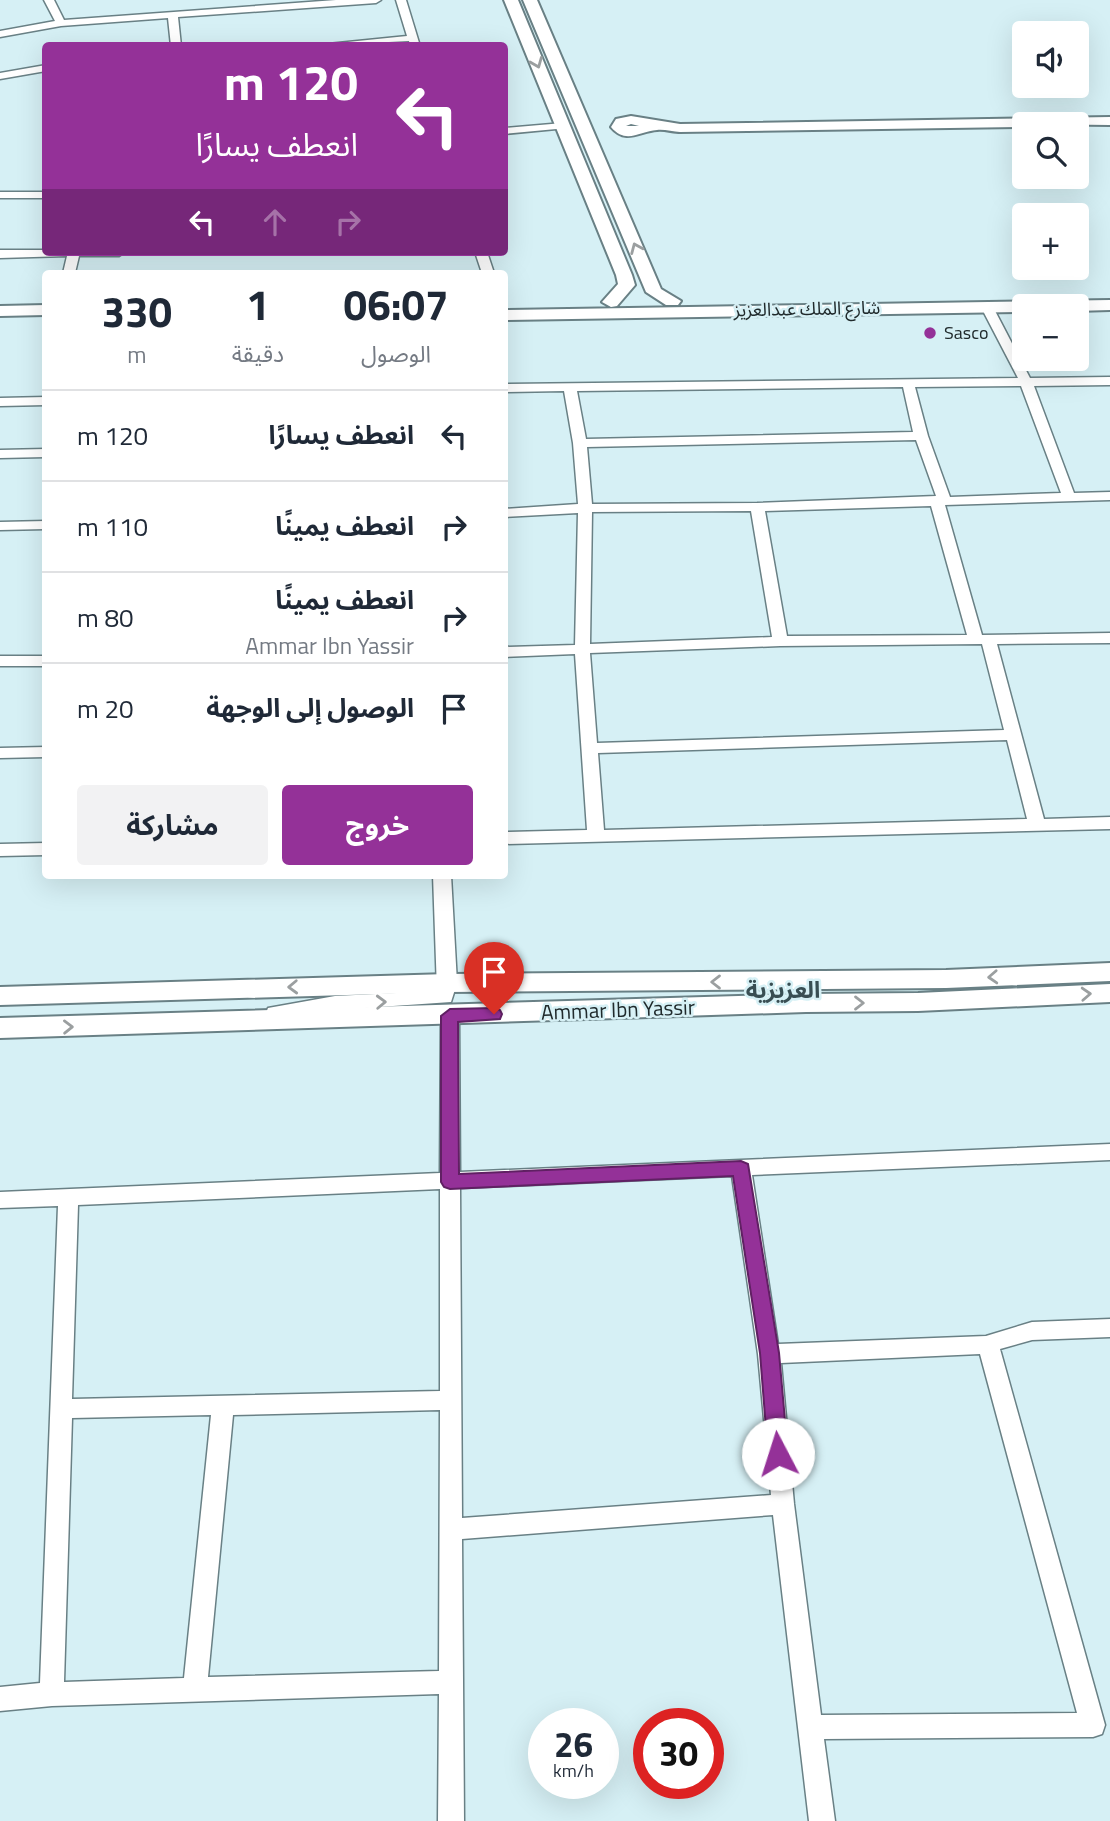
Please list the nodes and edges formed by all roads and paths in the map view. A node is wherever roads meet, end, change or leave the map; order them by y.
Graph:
1 (49, 0) edge
2 (205, 0) edge
3 (376, 0) edge
4 (401, 0) edge
5 (511, 0) edge
6 (530, 0) edge
7 (300, 3) edge
8 (208, 13) junction
9 (173, 15) junction
10 (61, 23) junction
11 (542, 28) junction
12 (523, 29) junction
13 (0, 34) edge
14 (176, 42) edge
15 (414, 42) edge
16 (42, 69) edge
17 (0, 76) edge
18 (578, 116) junction
19 (1110, 121) edge
20 (612, 123) junction
21 (563, 126) junction
22 (1110, 127) edge
23 (645, 128) junction
24 (1089, 128) edge
25 (1012, 129) edge
26 (508, 131) edge
27 (587, 136) junction
28 (0, 195) edge
29 (42, 195) edge
30 (42, 253) edge
31 (0, 254) edge
32 (651, 284) junction
33 (627, 285) junction
34 (1110, 295) edge
35 (672, 301) junction
36 (611, 302) junction
37 (508, 303) edge
38 (1110, 305) edge
39 (987, 307) junction
40 (42, 310) edge
41 (0, 311) edge
42 (508, 315) edge
43 (42, 323) edge
44 (0, 324) edge
45 (1025, 380) junction
46 (1110, 381) edge
47 (908, 383) junction
48 (508, 388) edge
49 (570, 388) junction
50 (42, 401) edge
51 (0, 402) edge
52 (921, 436) junction
53 (580, 443) junction
54 (42, 453) edge
55 (0, 454) edge
56 (1069, 496) junction
57 (1110, 496) edge
58 (940, 499) junction
59 (757, 507) junction
60 (585, 508) junction
61 (508, 513) edge
62 (42, 525) edge
63 (0, 526) edge
64 (1110, 638) edge
65 (982, 639) junction
66 (780, 641) junction
67 (582, 650) junction
68 (508, 652) edge
69 (42, 661) edge
70 (0, 662) edge
71 (1012, 735) junction
72 (589, 747) junction
73 (42, 752) edge
74 (0, 753) edge
75 (1110, 823) edge
76 (1037, 826) junction
77 (596, 836) junction
78 (508, 838) edge
79 (42, 849) edge
80 (0, 850) edge
81 (442, 879) edge
82 (1110, 972) edge
83 (448, 983) junction
84 (1110, 993) edge
85 (0, 996) edge
86 (450, 1016) junction
87 (216, 1023) junction
88 (0, 1028) edge
89 (1110, 1152) edge
90 (741, 1169) junction
91 (450, 1182) junction
92 (68, 1197) junction
93 (0, 1200) edge
94 (1110, 1328) edge
95 (988, 1345) junction
96 (769, 1353) junction
97 (450, 1400) junction
98 (223, 1405) junction
99 (61, 1409) junction
100 (783, 1504) junction
101 (451, 1529) junction
102 (451, 1682) junction
103 (195, 1690) junction
104 (52, 1694) junction
105 (0, 1699) edge
106 (1101, 1725) edge
107 (810, 1727) junction
108 (451, 1821) edge
109 (822, 1821) edge

1 - 10 street
2 - 8 street
3 - 7 street
4 - 15 street
5 - 12 street
6 - 11 street
7 - 8 street
8 - 9 street
9 - 10 street
9 - 14 street
10 - 13 street
11 - 12 street
11 - 18 street
12 -> 21 street
16 - 17 street
18 - 20 street
18 - 27 street
19 - 23 street
20 - 23 street
20 - 27 street
21 - 26 street
21 - 33 street
22 - 24 street
23 - 25 street
32 -> 27 street
28 - 29 street
30 - 31 street
32 - 33 street
32 - 35 street
33 - 36 street
34 - 35 street, شارع الملك عبدالعزيز
35 - 36 street, شارع الملك عبدالعزيز
36 - 37 street, شارع الملك عبدالعزيز
38 - 39 street, شارع الملك عبدالعزيز
39 - 42 street, شارع الملك عبدالعزيز
39 - 45 street
40 - 41 street
43 - 44 street
45 - 46 street
45 - 47 street
45 - 56 street
47 - 49 street
47 - 52 street
48 - 49 street
49 - 53 street
50 - 51 street
52 - 53 street
52 - 58 street
53 - 60 street
54 - 55 street
56 - 57 street
56 - 58 street
58 - 59 street
58 - 65 street
59 - 60 street
59 - 66 street
60 - 61 street
60 - 67 street
62 - 63 street
64 - 65 street
65 - 66 street
65 - 71 street
66 - 67 street
67 - 68 street
67 - 72 street
69 - 70 street
71 - 72 street
71 - 76 street
72 - 77 street
73 - 74 street
75 - 76 street
76 - 77 street
77 - 78 street
79 - 80 street
81 - 83 street
82 -> 83 street, Ammar Ibn Yassir
83 -> 85 street, Ammar Ibn Yassir
87 -> 83 street
86 -> 84 street, Ammar Ibn Yassir
86 - 87 street, Ammar Ibn Yassir
86 - 91 street
88 -> 87 street, Ammar Ibn Yassir
89 - 90 street
90 - 91 street
90 - 96 street
91 - 92 street
91 - 97 street
92 - 93 street
92 - 99 street
94 - 95 street
95 - 96 street
95 - 106 street
96 - 100 street
97 - 98 street
97 - 101 street
98 - 99 street
98 - 103 street
99 - 104 street
100 - 101 street
100 - 107 street
101 - 102 street
102 - 103 street
102 - 108 street
103 - 104 street
104 - 105 street
106 - 107 street
107 - 109 street

